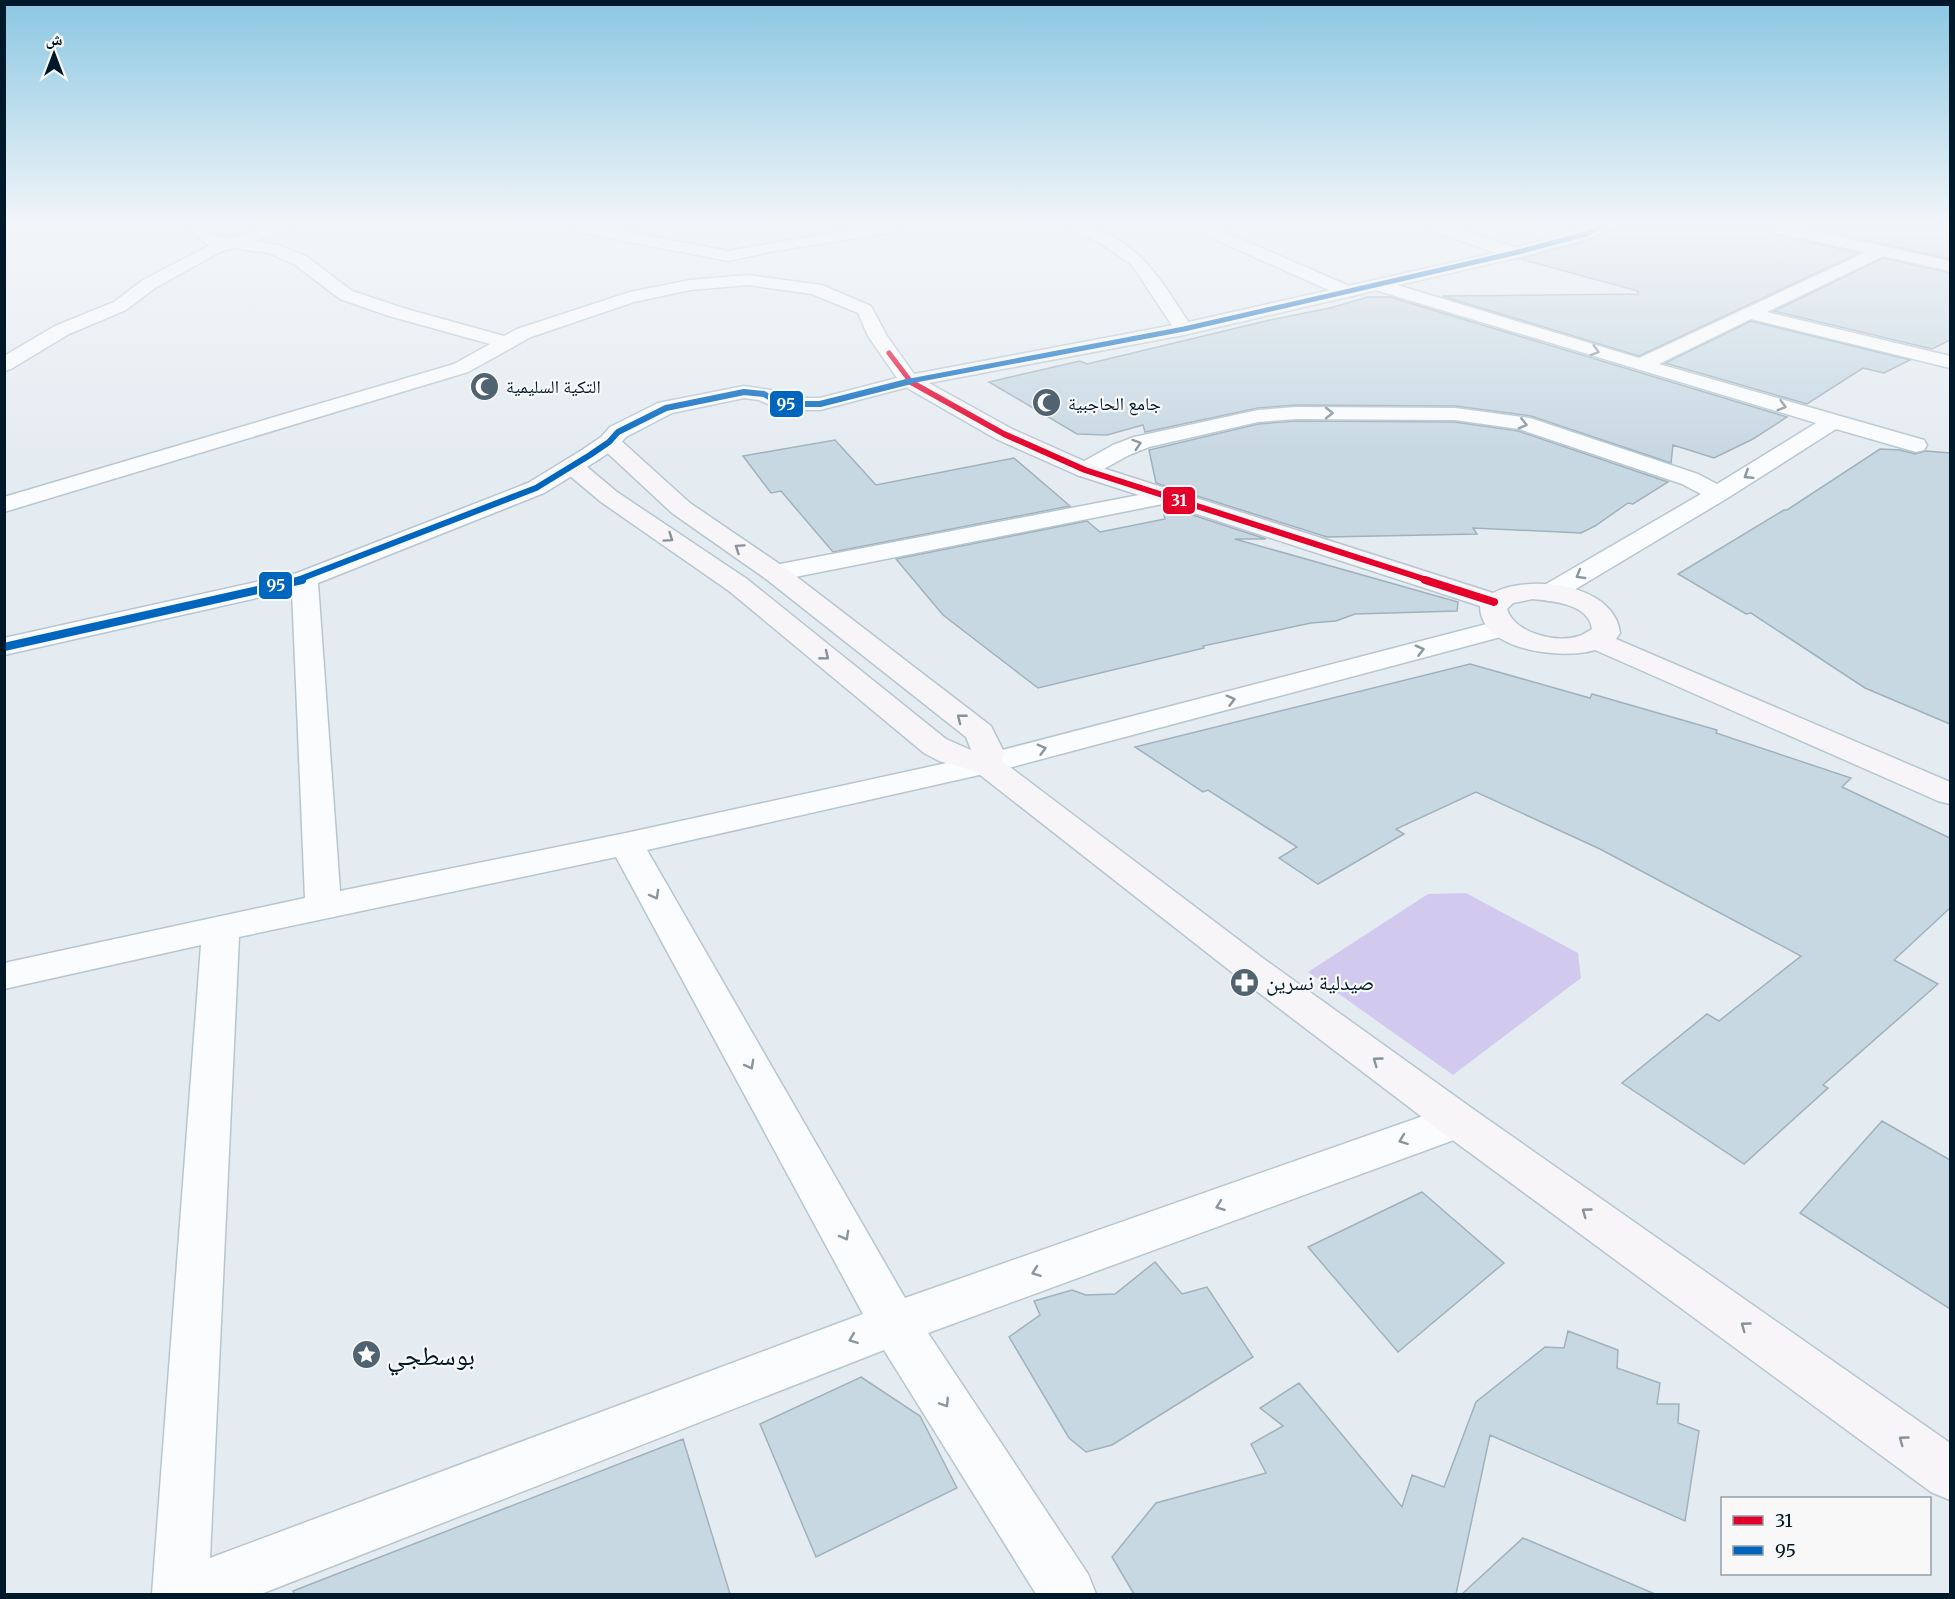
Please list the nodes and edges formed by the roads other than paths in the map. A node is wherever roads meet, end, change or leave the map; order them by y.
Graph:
1 (126, 302) edge
2 (365, 302) edge
3 (616, 302) edge
4 (845, 302) edge
5 (1165, 302) edge
6 (1305, 302) edge
7 (1433, 302) edge
8 (1773, 302) edge
9 (1749, 313) junction
10 (1184, 329) junction
11 (507, 343) junction
12 (1950, 362) edge
13 (4, 364) edge
14 (1641, 365) junction
15 (909, 381) junction
16 (1833, 421) junction
17 (609, 442) junction
18 (1917, 445) dead end
19 (572, 466) junction
20 (1085, 470) junction
21 (1718, 494) junction
22 (1170, 496) junction
23 (669, 498) junction
24 (4, 505) edge
25 (628, 510) junction
26 (775, 573) junction
27 (305, 579) junction
28 (1550, 593) junction
29 (1498, 615) junction
30 (1597, 641) junction
31 (4, 647) edge
32 (986, 764) junction
33 (1950, 794) edge
34 (626, 844) junction
35 (323, 906) junction
36 (221, 928) junction
37 (4, 976) edge
38 (1458, 1120) junction
39 (894, 1324) junction
40 (1950, 1474) edge
41 (180, 1594) edge
42 (190, 1594) edge
43 (1068, 1594) edge

1 - 13 street
2 - 11 street
3 - 11 street
4 - 15 street
5 - 10 street
6 - 10 street
7 -> 14 street
8 - 9 street
9 - 12 street
9 - 14 street
10 - 15 street
11 - 24 street
14 -> 16 street
15 - 17 street
15 - 20 street
16 - 18 street
16 -> 21 street
17 - 19 street
17 - 23 street
19 - 25 street
19 - 27 street
20 -> 21 street
20 - 22 street
21 -> 28 street
22 - 26 street
22 - 29 street
23 - 25 street
26 -> 23 street
25 -> 32 street
32 -> 26 street
27 - 31 street
27 - 35 street
28 - 29 street
28 - 30 street
29 - 30 street
32 -> 29 street
30 - 33 street
32 - 34 street
38 -> 32 street
34 - 35 street
34 -> 39 street
35 - 36 street
36 - 37 street
36 - 41 street
38 -> 39 street
40 -> 38 street
39 -> 42 street
39 -> 43 street

